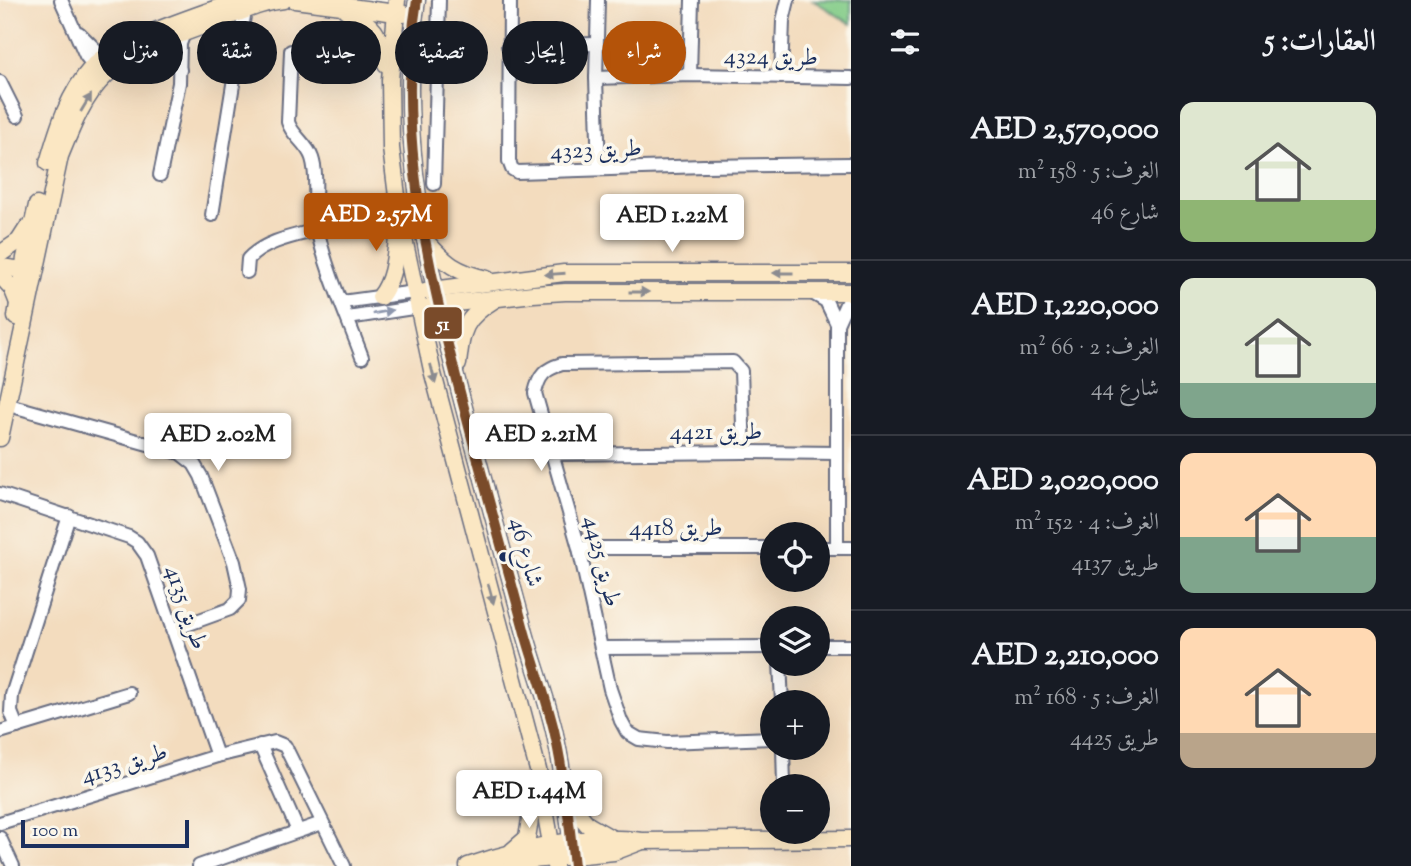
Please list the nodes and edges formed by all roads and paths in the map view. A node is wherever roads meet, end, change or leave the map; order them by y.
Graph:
1 (61, 0) edge
2 (284, 0) edge
3 (295, 0) edge
4 (439, 0) edge
5 (510, 0) edge
6 (598, 0) edge
7 (692, 0) edge
8 (788, 0) edge
9 (415, 4) edge
10 (243, 5) edge
11 (338, 5) junction
12 (396, 6) edge
13 (509, 21) edge
14 (183, 24) edge
15 (184, 33) edge
16 (588, 44) edge
17 (596, 44) junction
18 (291, 51) dead end
19 (98, 59) edge
20 (98, 72) edge
21 (691, 75) junction
22 (780, 77) junction
23 (596, 78) junction
24 (851, 78) edge
25 (98, 79) edge
26 (390, 80) junction
27 (0, 82) edge
28 (178, 84) edge
29 (508, 84) edge
30 (18, 116) dead end
31 (851, 164) edge
32 (599, 169) junction
33 (160, 175) dead end
34 (433, 184) dead end
35 (36, 213) junction
36 (212, 215) dead end
37 (400, 220) junction
38 (317, 230) junction
39 (425, 239) junction
40 (0, 255) edge
41 (31, 265) junction
42 (0, 267) edge
43 (247, 272) dead end
44 (851, 273) edge
45 (0, 275) edge
46 (496, 281) junction
47 (809, 292) junction
48 (851, 292) edge
49 (437, 297) junction
50 (380, 298) junction
51 (498, 298) junction
52 (417, 300) junction
53 (851, 300) edge
54 (342, 302) junction
55 (18, 303) junction
56 (348, 318) junction
57 (836, 324) junction
58 (19, 340) junction
59 (362, 357) dead end
60 (456, 377) junction
61 (844, 388) edge
62 (9, 405) junction
63 (1, 429) edge
64 (837, 439) junction
65 (851, 439) edge
66 (744, 452) junction
67 (837, 453) junction
68 (553, 454) junction
69 (0, 494) edge
70 (69, 516) junction
71 (579, 548) junction
72 (760, 548) edge
73 (830, 548) edge
74 (837, 548) junction
75 (851, 548) edge
76 (172, 630) junction
77 (830, 646) edge
78 (851, 646) edge
79 (760, 647) edge
80 (602, 648) junction
81 (129, 692) dead end
82 (17, 727) junction
83 (0, 732) edge
84 (760, 738) edge
85 (260, 745) junction
86 (217, 755) junction
87 (538, 770) junction
88 (566, 799) junction
89 (0, 823) edge
90 (322, 823) junction
91 (298, 831) junction
92 (760, 836) edge
93 (0, 838) edge
94 (830, 838) edge
95 (851, 839) edge
96 (612, 845) junction
97 (512, 851) junction
98 (573, 855) edge
99 (554, 857) edge
100 (13, 866) edge
101 (199, 866) edge
102 (344, 866) edge
103 (475, 866) edge
104 (599, 866) edge

1 - 19 street
2 - 10 main road
3 - 11 main road
4 - 34 street
5 - 13 street, طريق 4323
6 - 17 street
7 - 21 street, طريق 4324
8 - 22 street
9 - 12 main road
9 - 39 main road, شارع 46
10 - 14 main road
10 - 15 main road
10 - 36 street
11 - 12 main road
11 - 26 main road
12 - 26 main road, شارع 46
16 - 17 street
17 - 23 street
18 - 38 street
20 - 35 main road
21 - 22 street, طريق 4324
21 - 23 street, طريق 4324
22 - 24 street, طريق 4324
23 - 32 street
41 -> 25 main road
26 - 37 main road, شارع 46
27 - 30 street
28 - 33 street
29 - 32 street, طريق 4323
31 - 32 street, طريق 4323
35 - 40 main road
35 - 41 main road
37 - 50 main road
37 - 52 main road, شارع 46
38 - 43 street
38 - 54 street
39 - 46 main road
39 - 49 main road, شارع 46
40 - 41 main road
41 - 42 main road
41 - 55 main road
41 - 58 main road
44 -> 46 main road
45 - 55 main road
46 - 49 main road
47 - 48 main road
51 -> 47 main road
47 - 57 street
49 - 51 main road
49 - 52 main road
49 - 60 main road, شارع 46
50 - 52 street
50 - 54 street
51 - 60 main road
56 -> 52 street
52 -> 87 main road, شارع 46
53 - 57 street
54 - 56 street
55 - 58 main road
56 - 59 street
57 - 61 street
58 - 62 main road
60 - 88 main road, شارع 46
61 - 64 street
62 - 63 main road
62 - 76 street
64 - 65 street
64 - 67 street
66 - 67 street, طريق 4421
66 - 68 street, طريق 4421
66 - 68 street, طريق 4425
67 - 74 street
68 - 71 street, طريق 4425
69 - 70 street, طريق 4135
70 - 76 street, طريق 4135
70 - 82 street
71 - 72 street, طريق 4418
71 - 80 street, طريق 4425
73 - 74 street
74 - 75 street
76 - 86 street, طريق 4135
77 - 78 street
79 - 80 street
80 - 84 street, طريق 4425
81 - 82 street
82 - 83 street
85 - 86 street, طريق 4133
85 - 90 street
85 - 91 street
86 - 89 street, طريق 4133
87 - 97 main road
87 - 99 main road, شارع 46
88 - 96 main road
88 - 98 main road, شارع 46
90 - 91 street
90 - 102 street
91 - 101 street
92 - 96 main road
93 - 100 street
94 - 95 main road
96 - 98 main road
96 - 104 main road
97 - 99 main road
97 - 103 main road
98 - 99 main road
99 - 103 main road

